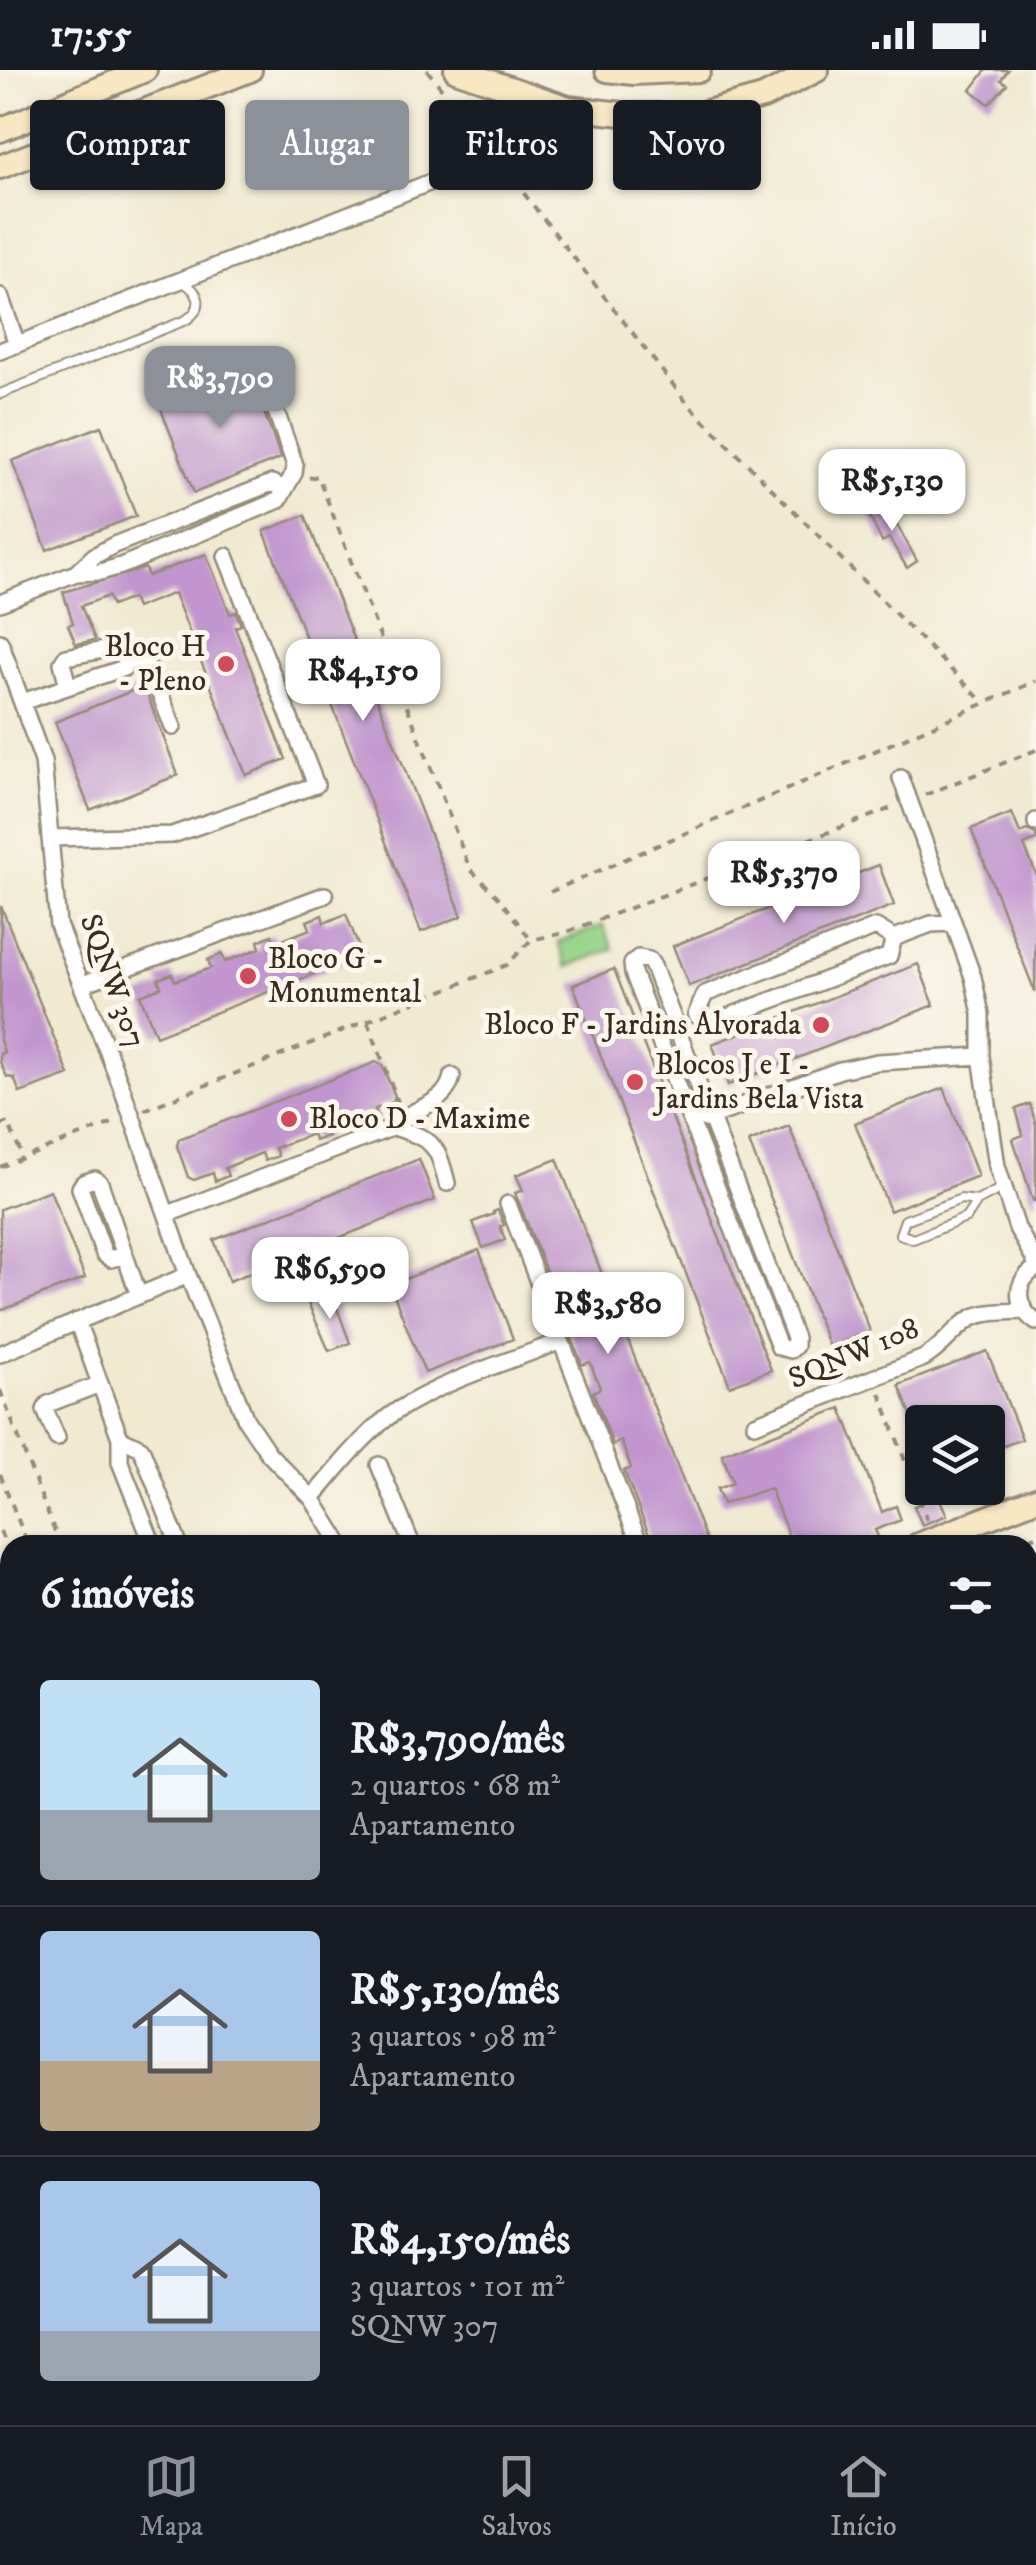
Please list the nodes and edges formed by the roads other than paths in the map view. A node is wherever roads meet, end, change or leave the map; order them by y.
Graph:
1 (145, 70) edge
2 (250, 70) edge
3 (456, 70) edge
4 (608, 70) edge
5 (700, 70) edge
6 (817, 70) edge
7 (544, 100) edge
8 (593, 111) edge
9 (0, 130) edge
10 (0, 166) edge
11 (429, 183) edge
12 (182, 281) junction
13 (0, 296) edge
14 (16, 344) junction
15 (0, 351) edge
16 (0, 394) edge
17 (273, 403) dead end
18 (226, 556) dead end
19 (0, 603) edge
20 (1, 646) edge
21 (126, 662) junction
22 (68, 686) junction
23 (22, 702) junction
24 (172, 727) dead end
25 (901, 778) dead end
26 (50, 838) junction
27 (326, 896) dead end
28 (954, 924) junction
29 (894, 938) junction
30 (83, 984) junction
31 (981, 1056) junction
32 (452, 1076) dead end
33 (710, 1116) junction
34 (399, 1122) junction
35 (691, 1124) junction
36 (447, 1183) dead end
37 (1004, 1187) junction
38 (978, 1201) junction
39 (508, 1204) dead end
40 (168, 1214) junction
41 (124, 1255) junction
42 (1036, 1265) edge
43 (188, 1276) junction
44 (139, 1296) junction
45 (1030, 1317) edge
46 (77, 1322) junction
47 (561, 1341) junction
48 (0, 1354) edge
49 (100, 1384) junction
50 (756, 1424) dead end
51 (56, 1438) dead end
52 (120, 1438) junction
53 (379, 1465) dead end
54 (312, 1498) junction
55 (1036, 1500) edge
56 (149, 1535) edge
57 (175, 1535) edge
58 (335, 1535) edge
59 (408, 1535) edge
60 (636, 1535) edge
61 (944, 1535) edge

1 - 9 street
2 - 10 street
3 - 7 street
4 - 5 street
6 - 8 street
11 - 12 street
12 - 14 street
12 - 16 lane
13 - 14 street
14 - 15 street
17 - 19 street
18 - 26 street
20 - 23 street, SQNW 307
21 - 22 street
21 - 22 street
21 - 24 street
22 - 23 street
23 - 26 street, SQNW 307
25 - 28 street
26 - 30 street, SQNW 307
27 - 30 street
28 - 29 street
28 - 31 street
29 - 29 street
30 - 40 street, SQNW 307
31 - 33 street
31 - 37 street
32 - 34 street
33 - 35 street
33 - 35 street
33 - 35 street
34 - 36 street
34 - 40 street
37 - 38 lane
37 - 42 street
38 - 38 lane
39 - 47 street
40 - 43 street, SQNW 307
41 - 41 street
41 - 44 street
42 - 45 street
43 - 44 street
43 - 54 street, SQNW 307
44 - 46 street
45 - 50 street, SQNW 108
46 - 48 street
46 - 49 street
47 - 54 street
47 - 60 street
49 - 51 street
49 - 52 street
52 - 56 street
52 - 57 street
53 - 59 street
54 - 58 street, SQNW 307
55 - 61 street

